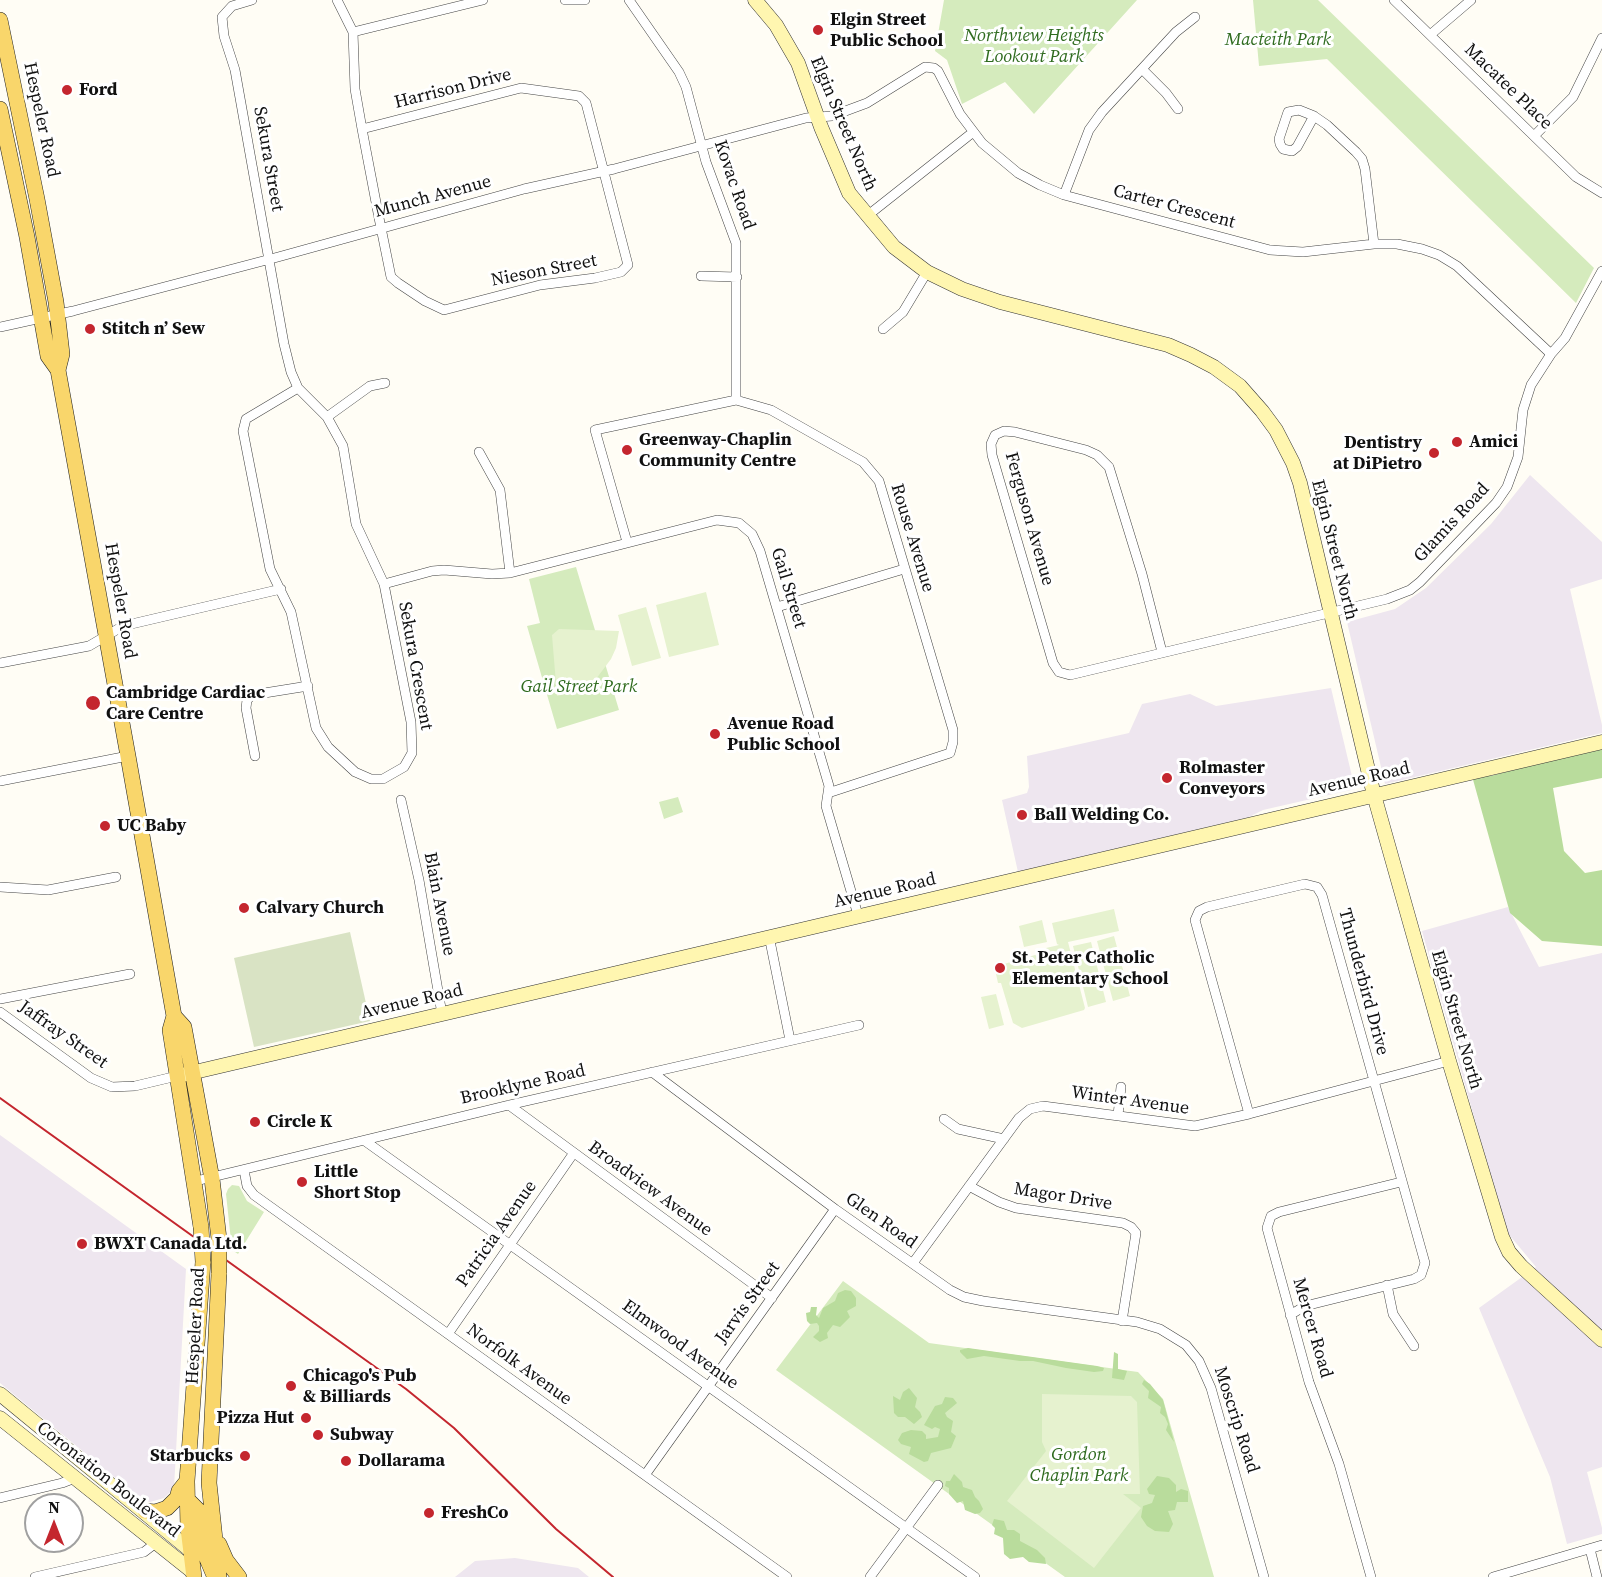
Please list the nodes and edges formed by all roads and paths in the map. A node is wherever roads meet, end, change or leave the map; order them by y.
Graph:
1 (252, 0) edge
2 (337, 0) edge
3 (482, 0) edge
4 (565, 0) edge
5 (585, 0) edge
6 (630, 0) edge
7 (755, 0) edge
8 (1394, 0) edge
9 (1471, 0) edge
10 (1196, 17) dead end
11 (0, 20) edge
12 (353, 32) junction
13 (1430, 35) junction
14 (1602, 39) edge
15 (1142, 69) junction
16 (0, 109) edge
17 (1178, 109) dead end
18 (1314, 116) junction
19 (818, 118) junction
20 (362, 129) junction
21 (972, 132) junction
22 (1535, 135) junction
23 (702, 145) junction
24 (604, 171) junction
25 (1602, 193) edge
26 (1064, 195) junction
27 (867, 216) junction
28 (381, 229) junction
29 (1374, 244) junction
30 (269, 259) junction
31 (1602, 271) edge
32 (927, 272) junction
33 (701, 276) dead end
34 (738, 277) junction
35 (57, 315) junction
36 (42, 319) junction
37 (0, 327) edge
38 (883, 328) dead end
39 (284, 344) joint
40 (1551, 354) junction
41 (58, 370) junction
42 (385, 383) dead end
43 (298, 388) junction
44 (736, 400) junction
45 (327, 417) junction
46 (479, 452) dead end
47 (627, 542) junction
48 (904, 569) junction
49 (510, 573) junction
50 (384, 584) junction
51 (281, 589) junction
52 (777, 607) junction
53 (1331, 613) junction
54 (106, 636) junction
55 (1162, 652) junction
56 (0, 663) edge
57 (308, 686) junction
58 (1602, 742) edge
59 (128, 756) junction
60 (255, 756) dead end
61 (0, 781) edge
62 (828, 793) junction
63 (1374, 795) junction
64 (401, 800) dead end
65 (116, 877) dead end
66 (0, 887) edge
67 (858, 915) junction
68 (769, 936) junction
69 (130, 974) dead end
70 (0, 999) edge
71 (0, 1012) edge
72 (442, 1014) junction
73 (859, 1025) dead end
74 (790, 1040) junction
75 (1449, 1061) junction
76 (652, 1072) junction
77 (185, 1074) junction
78 (1373, 1082) junction
79 (1120, 1087) dead end
80 (509, 1105) junction
81 (1249, 1114) junction
82 (1118, 1115) junction
83 (944, 1119) dead end
84 (1004, 1138) junction
85 (365, 1141) junction
86 (573, 1154) junction
87 (244, 1170) junction
88 (212, 1179) junction
89 (196, 1181) junction
90 (1401, 1182) junction
91 (969, 1186) junction
92 (835, 1209) junction
93 (510, 1243) junction
94 (913, 1263) junction
95 (1387, 1285) junction
96 (772, 1298) junction
97 (1290, 1315) junction
98 (1122, 1321) junction
99 (448, 1334) junction
100 (1602, 1340) edge
101 (1414, 1347) dead end
102 (709, 1386) junction
103 (0, 1394) edge
104 (0, 1418) edge
105 (86, 1463) junction
106 (645, 1476) junction
107 (75, 1478) junction
108 (187, 1481) junction
109 (938, 1485) dead end
110 (0, 1498) edge
111 (187, 1499) junction
112 (145, 1511) junction
113 (906, 1527) junction
114 (214, 1533) junction
115 (157, 1542) junction
116 (1602, 1545) edge
117 (1590, 1549) junction
118 (190, 1550) junction
119 (209, 1574) edge
120 (35, 1577) edge
121 (239, 1577) edge
122 (788, 1577) edge
123 (870, 1577) edge
124 (975, 1577) edge
125 (1264, 1577) edge
126 (1371, 1577) edge
127 (1493, 1577) edge
128 (1597, 1577) edge

1 - 30 street, Sekura Street
2 - 12 street
3 - 12 street
4 - 5 street
6 - 23 street, Kovac Road
7 - 19 street, Elgin Street North
8 - 13 street, Macatee Place
9 - 13 street
10 - 15 street
11 - 35 main road, Hespeler Road
12 - 20 street
13 - 22 street, Macatee Place
14 - 22 street
15 - 17 street
15 - 26 street
16 - 36 main road, Hespeler Road
18 - 18 street
18 - 29 street
19 - 21 street, Carter Crescent
19 - 23 street, Munch Avenue
19 - 27 street, Elgin Street North
20 - 24 street, Harrison Drive
20 - 28 street
21 - 26 street, Carter Crescent
21 - 27 street
22 - 25 street, Macatee Place
23 - 24 street, Munch Avenue
23 - 34 street, Kovac Road
24 - 28 street, Munch Avenue
24 - 28 street, Nieson Street
26 - 29 street, Carter Crescent
27 - 32 street, Elgin Street North
28 - 30 street, Munch Avenue
29 - 40 street, Carter Crescent
30 - 35 street, Munch Avenue
30 - 39 street, Sekura Street
31 - 40 street, Glamis Road
32 - 38 street
32 - 53 street, Elgin Street North
33 - 34 street
34 - 44 street, Kovac Road
35 - 36 street, Munch Avenue
35 - 41 main road, Hespeler Road
36 - 37 street, Munch Avenue
36 - 41 main road, Hespeler Road
39 - 43 street, Sekura Crescent
40 - 53 street, Glamis Road
41 - 54 main road, Hespeler Road
42 - 45 street
43 - 45 street, Sekura Crescent
43 - 51 street, Sekura Crescent
44 - 47 street, Rouse Avenue
44 - 48 street, Rouse Avenue
45 - 50 street, Sekura Crescent
46 - 49 street
47 - 49 street, Gail Street
47 - 52 street, Gail Street
48 - 52 street
48 - 62 street, Rouse Avenue
49 - 50 street, Gail Street
50 - 57 street, Sekura Crescent
51 - 54 street
51 - 57 street, Sekura Crescent
52 - 62 street, Gail Street
53 - 55 street, Ferguson Avenue
53 - 63 street, Elgin Street North
54 - 56 street
54 - 59 main road, Hespeler Road
55 - 55 street, Ferguson Avenue
57 - 60 street
58 - 63 street, Avenue Road
59 - 61 street
59 - 77 main road, Hespeler Road
62 - 67 street, Gail Street
63 - 67 street, Avenue Road
63 - 75 street, Elgin Street North
64 - 72 street, Blain Avenue
65 - 66 street
67 - 68 street, Avenue Road
68 - 72 street, Avenue Road
68 - 74 street
69 - 70 street
71 - 77 street, Jaffray Street
72 - 77 street, Avenue Road
73 - 74 street, Brooklyne Road
74 - 76 street, Brooklyne Road
75 - 78 street, Winter Avenue
75 - 100 street, Elgin Street North
76 - 80 street, Brooklyne Road
76 - 92 street, Glen Road
77 - 88 main road, Hespeler Road
77 - 89 main road, Hespeler Road
78 - 81 street, Winter Avenue
78 - 81 street, Thunderbird Drive
78 - 90 street, Thunderbird Drive
79 - 82 street
80 - 85 street, Brooklyne Road
80 - 86 street, Broadview Avenue
81 - 82 street, Winter Avenue
82 - 84 street, Winter Avenue
83 - 84 street
84 - 91 street, Winter Avenue
85 - 87 street, Brooklyne Road
85 - 93 street, Elmwood Avenue
86 - 93 street, Patricia Avenue
86 - 96 street, Broadview Avenue
87 - 88 street, Brooklyne Road
87 - 99 street, Norfolk Avenue
88 - 89 street, Brooklyne Road
88 - 114 main road, Hespeler Road, bridge
89 - 108 main road, Hespeler Road, bridge
90 - 95 street, Thunderbird Drive
90 - 97 street, Mercer Road
91 - 94 street, Winter Avenue
91 - 98 street, Magor Drive
92 - 94 street, Glen Road
92 - 96 street, Jarvis Street
93 - 99 street, Patricia Avenue
93 - 102 street, Elmwood Avenue
94 - 98 street, Glen Road
95 - 97 street, Thunderbird Drive
95 - 101 street
96 - 102 street, Jarvis Street
97 - 126 street, Mercer Road
98 - 125 street, Moscrip Road
99 - 106 street, Norfolk Avenue
102 - 106 street, Jarvis Street
102 - 113 street, Elmwood Avenue
103 - 105 street, Coronation Boulevard
104 - 107 street, Coronation Boulevard
105 - 107 street
105 - 112 street, Coronation Boulevard
106 - 122 street, Norfolk Avenue
107 - 110 street
107 - 115 street, Coronation Boulevard
108 - 111 main road, Hespeler Road
108 - 112 main road
109 - 113 street
111 - 118 main road, Hespeler Road
111 - 119 main road
112 - 118 street, Coronation Boulevard
113 - 123 street
113 - 124 street, Elmwood Avenue
114 - 119 main road, Hespeler Road
114 - 121 main road
115 - 119 street, Coronation Boulevard
115 - 120 street
116 - 117 street
117 - 127 street
117 - 128 street
118 - 119 main road

